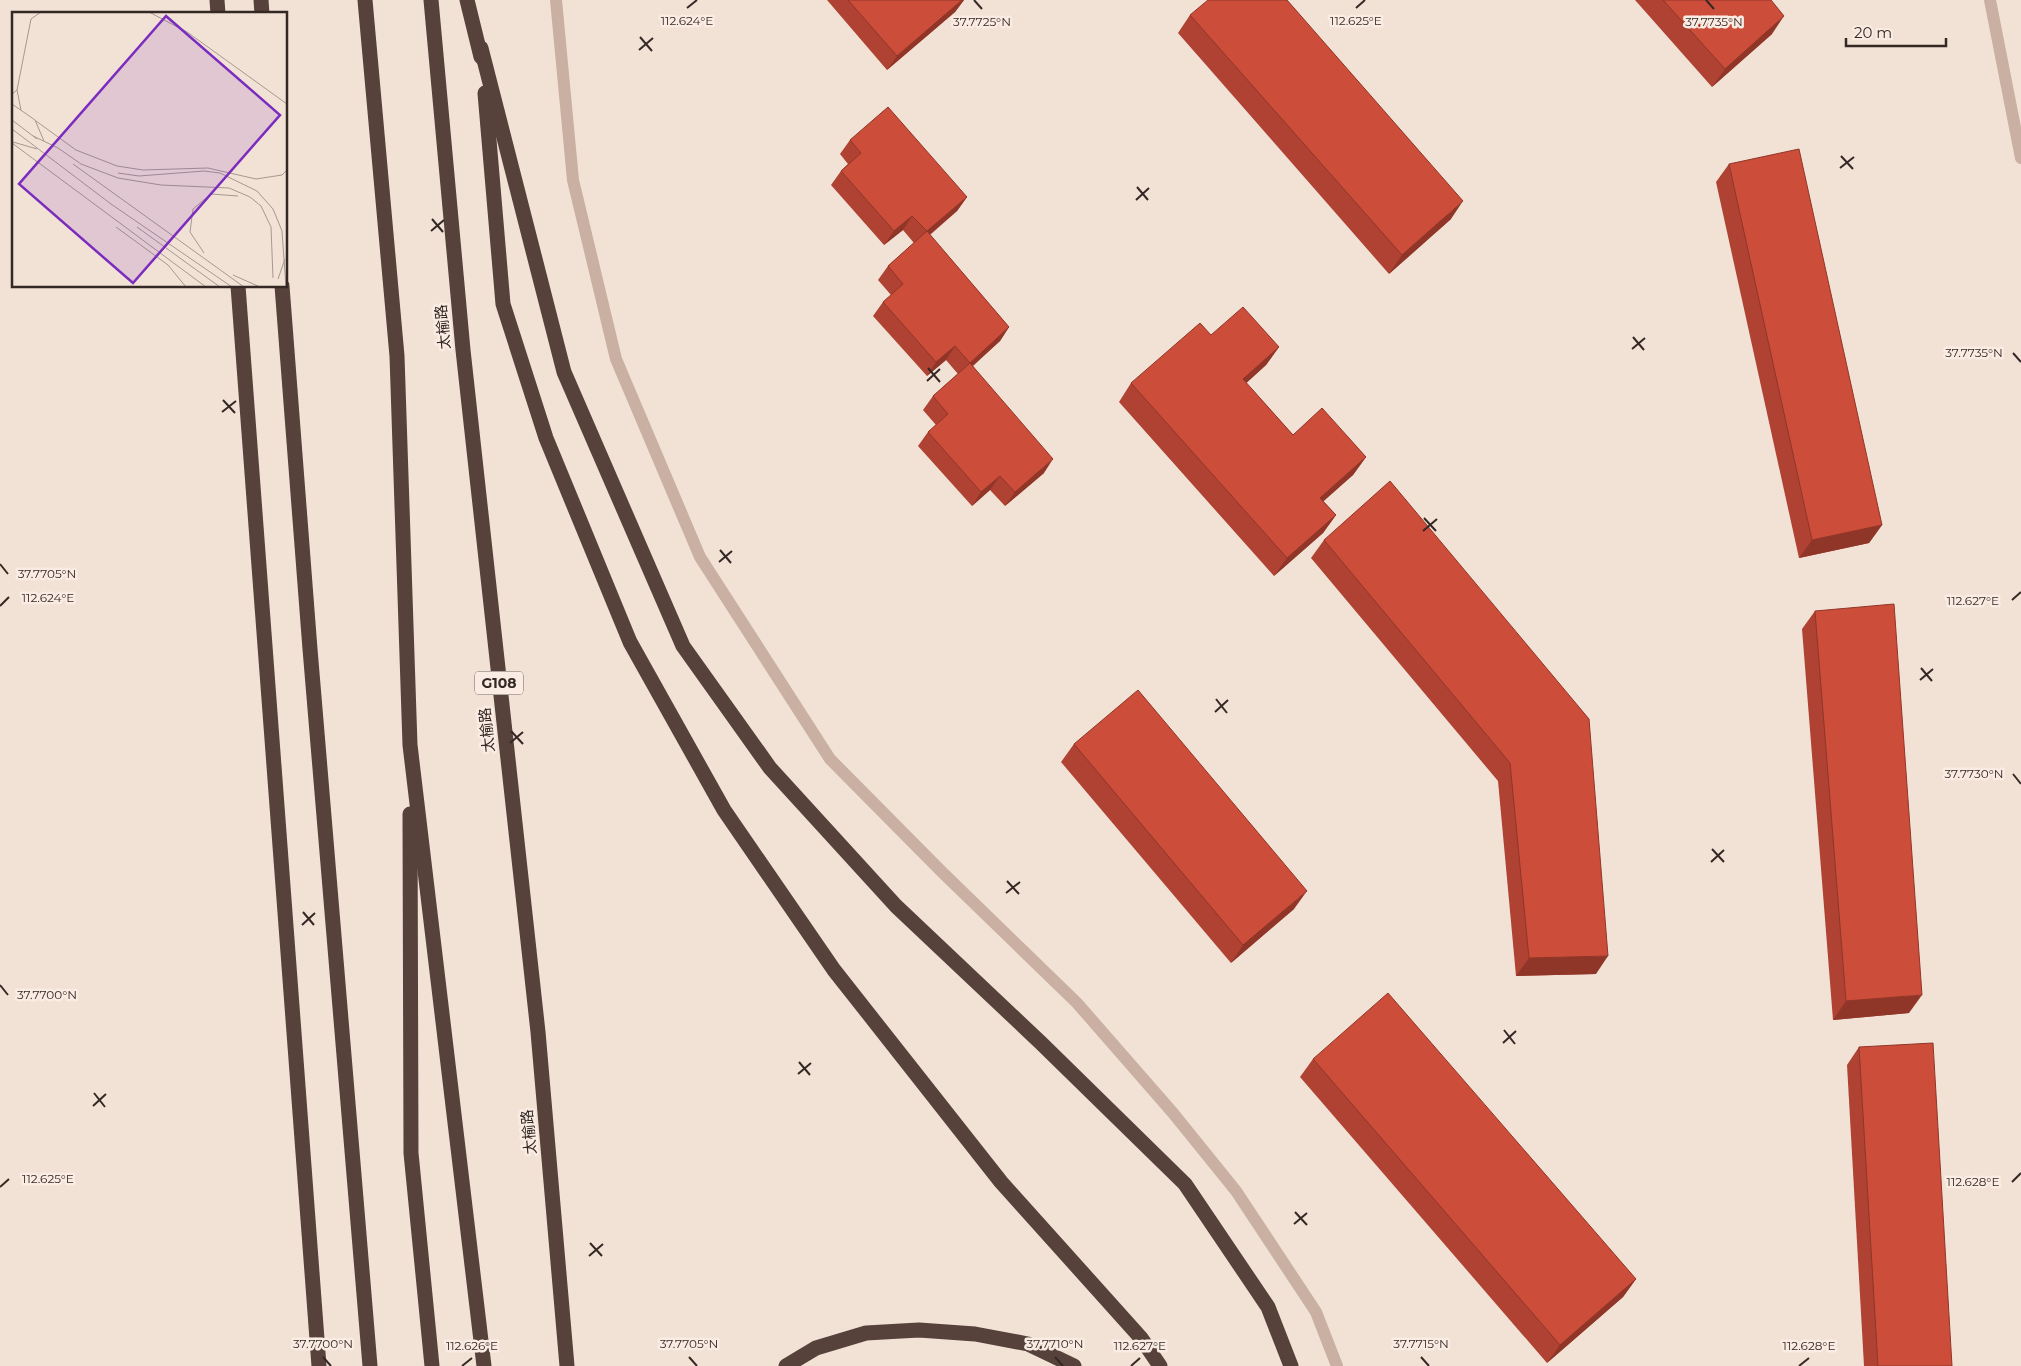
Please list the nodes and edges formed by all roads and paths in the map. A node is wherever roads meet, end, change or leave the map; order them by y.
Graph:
1 (365, 0) edge
2 (431, 0) edge
3 (467, 0) edge
4 (556, 0) edge
5 (1990, 0) edge
6 (481, 48) junction
7 (2021, 158) edge
8 (238, 288) edge
9 (282, 288) edge
10 (410, 745) junction
11 (319, 1366) edge
12 (370, 1366) edge
13 (432, 1366) edge
14 (484, 1366) edge
15 (567, 1366) edge
16 (786, 1366) edge
17 (1074, 1366) edge
18 (1160, 1366) edge
19 (1291, 1366) edge
20 (1337, 1366) edge

1 - 10 highway
2 - 15 highway, 太榆路 / G108
3 - 6 highway
4 - 20 street
5 - 7 street
6 - 18 highway
6 - 19 highway
8 - 11 highway
9 - 12 highway
10 - 13 highway
10 - 14 highway
16 - 17 highway

